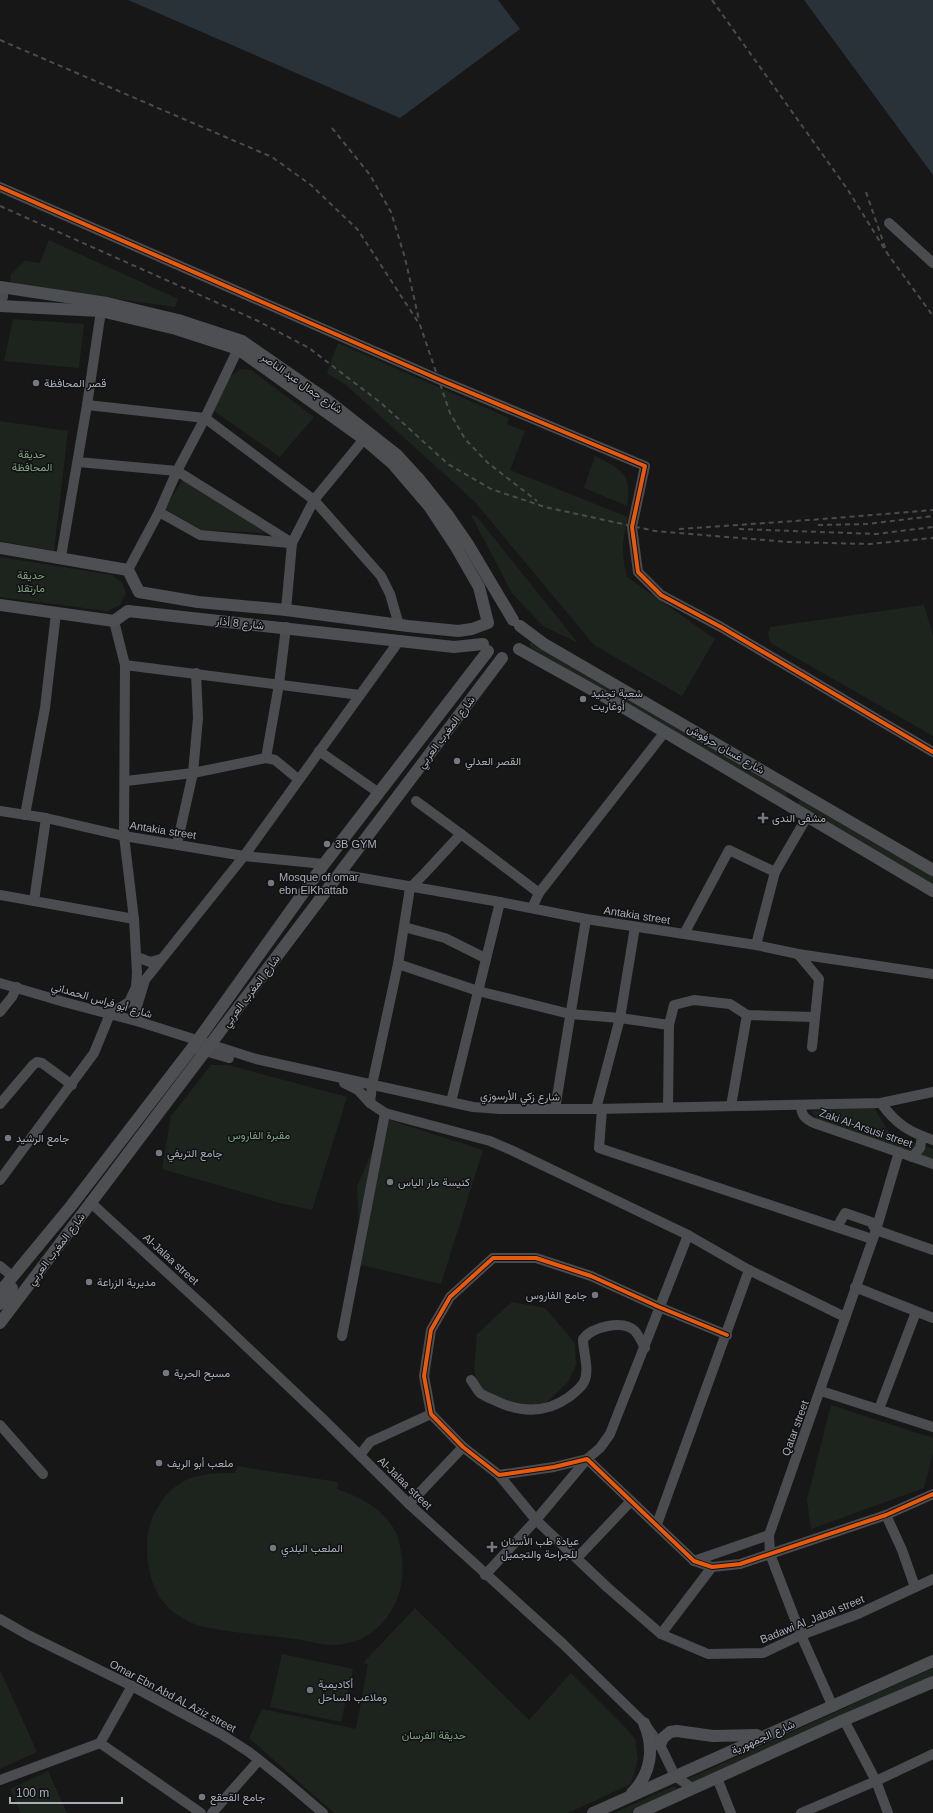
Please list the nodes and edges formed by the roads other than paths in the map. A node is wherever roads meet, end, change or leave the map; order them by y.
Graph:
1 (0, 187) edge
2 (889, 223) dead end
3 (933, 263) edge
4 (1, 288) edge
5 (0, 306) edge
6 (101, 311) junction
7 (238, 349) junction
8 (87, 406) junction
9 (206, 418) junction
10 (364, 438) junction
11 (78, 462) junction
12 (177, 471) junction
13 (314, 500) junction
14 (159, 512) junction
15 (292, 543) junction
16 (0, 548) edge
17 (61, 558) junction
18 (128, 570) junction
19 (139, 592) junction
20 (0, 605) edge
21 (286, 610) junction
22 (128, 611) junction
23 (56, 612) junction
24 (114, 621) junction
25 (488, 623) junction
26 (516, 623) junction
27 (399, 625) junction
28 (286, 627) junction
29 (399, 641) junction
30 (454, 647) junction
31 (485, 648) junction
32 (519, 649) junction
33 (502, 658) junction
34 (125, 665) junction
35 (476, 668) junction
36 (196, 673) junction
37 (278, 684) junction
38 (360, 695) junction
39 (664, 733) junction
40 (319, 751) junction
41 (933, 752) edge
42 (266, 758) junction
43 (193, 773) junction
44 (298, 779) junction
45 (126, 781) junction
46 (797, 791) junction
47 (379, 793) junction
48 (416, 801) dead end
49 (789, 805) junction
50 (0, 811) edge
51 (25, 815) junction
52 (808, 817) junction
53 (46, 818) junction
54 (461, 834) junction
55 (124, 836) junction
56 (177, 844) junction
57 (244, 856) junction
58 (324, 864) junction
59 (933, 870) edge
60 (775, 872) junction
61 (339, 874) junction
62 (410, 888) junction
63 (933, 891) edge
64 (539, 893) junction
65 (0, 895) edge
66 (34, 901) junction
67 (500, 902) junction
68 (532, 908) junction
69 (134, 919) junction
70 (586, 919) junction
71 (404, 927) junction
72 (635, 927) junction
73 (684, 934) junction
74 (756, 945) junction
75 (798, 954) junction
76 (136, 957) junction
77 (485, 958) junction
78 (161, 959) junction
79 (398, 964) junction
80 (933, 974) edge
81 (0, 983) edge
82 (17, 987) junction
83 (478, 991) junction
84 (0, 1012) edge
85 (110, 1014) junction
86 (570, 1014) junction
87 (747, 1015) junction
88 (813, 1017) junction
89 (620, 1018) junction
90 (140, 1022) junction
91 (669, 1025) junction
92 (195, 1044) junction
93 (812, 1047) dead end
94 (208, 1049) junction
95 (72, 1085) junction
96 (372, 1085) junction
97 (933, 1092) edge
98 (451, 1102) junction
99 (370, 1103) junction
100 (0, 1104) edge
101 (882, 1104) junction
102 (801, 1105) junction
103 (731, 1106) junction
104 (668, 1107) junction
105 (555, 1109) junction
106 (599, 1109) junction
107 (385, 1113) junction
108 (922, 1136) junction
109 (933, 1140) edge
110 (899, 1152) junction
111 (912, 1157) junction
112 (933, 1164) edge
113 (0, 1180) edge
114 (90, 1202) junction
115 (56, 1224) junction
116 (836, 1227) junction
117 (874, 1234) junction
118 (688, 1235) junction
119 (933, 1250) edge
120 (0, 1266) edge
121 (749, 1270) junction
122 (12, 1276) junction
123 (855, 1287) junction
124 (0, 1292) edge
125 (0, 1304) edge
126 (658, 1307) junction
127 (916, 1312) junction
128 (845, 1317) junction
129 (933, 1318) edge
130 (0, 1323) edge
131 (727, 1335) junction
132 (342, 1336) dead end
133 (645, 1348) junction
134 (472, 1380) dead end
135 (821, 1391) junction
136 (879, 1409) junction
137 (431, 1414) junction
138 (0, 1425) edge
139 (933, 1427) edge
140 (463, 1448) junction
141 (360, 1455) junction
142 (587, 1459) junction
143 (43, 1474) dead end
144 (498, 1475) junction
145 (933, 1494) edge
146 (631, 1501) junction
147 (409, 1504) junction
148 (886, 1515) junction
149 (536, 1520) junction
150 (657, 1524) junction
151 (770, 1535) junction
152 (770, 1554) junction
153 (577, 1558) junction
154 (694, 1561) junction
155 (712, 1567) junction
156 (485, 1574) junction
157 (933, 1579) edge
158 (916, 1587) junction
159 (0, 1619) edge
160 (661, 1634) junction
161 (801, 1635) junction
162 (933, 1661) edge
163 (933, 1682) edge
164 (132, 1686) junction
165 (833, 1707) junction
166 (844, 1720) junction
167 (644, 1723) junction
168 (767, 1734) junction
169 (100, 1743) junction
170 (660, 1745) junction
171 (933, 1754) edge
172 (259, 1760) junction
173 (675, 1776) junction
174 (717, 1778) junction
175 (0, 1780) edge
176 (876, 1781) junction
177 (692, 1788) junction
178 (627, 1797) junction
179 (823, 1808) edge
180 (201, 1813) edge
181 (212, 1813) edge
182 (323, 1813) edge
183 (592, 1813) edge
184 (639, 1813) edge
185 (731, 1813) edge
186 (801, 1813) edge
187 (888, 1813) edge

1 - 41 street
2 - 3 street
4 - 5 street
4 - 26 main road, شارع جمال عبد الناصر
5 - 6 main road
6 - 7 main road
6 - 8 street
7 - 9 street
7 - 10 main road
8 - 9 street
8 - 11 street
9 - 12 street
9 - 13 street
10 - 13 street
10 - 25 main road
11 - 12 street
11 - 17 street
12 - 14 street
12 - 15 street
13 - 15 street
13 - 27 street
14 - 15 street
14 - 18 street
15 - 21 street
16 - 17 main road
17 - 18 main road
18 - 19 main road
19 - 21 main road
19 - 22 main road
20 - 23 main road
21 - 27 main road
22 - 24 main road
22 - 28 main road, شارع 8 أذار
23 - 24 main road
23 - 51 street
24 - 34 street
25 - 26 main road
25 - 27 main road
25 - 31 main road
26 - 32 main road
26 - 46 main road, شارع غسان حرفوش
28 - 29 main road, شارع 8 أذار
28 - 37 street
29 - 30 main road, شارع 8 أذار
29 - 38 street
30 - 31 main road, شارع 8 أذار
30 - 35 main road
31 - 33 main road
31 - 35 main road, شارع المغرب العربي
32 - 33 main road
32 - 39 main road, شارع غسان حرفوش
33 - 61 main road, شارع المغرب العربي
34 - 36 street
34 - 45 street
35 - 47 main road, شارع المغرب العربي
36 - 37 street
36 - 43 street
37 - 38 street
37 - 42 street
38 - 40 street
39 - 49 main road, شارع غسان حرفوش
39 - 64 street
40 - 44 street
40 - 47 street
42 - 43 street
42 - 44 street
43 - 45 street
43 - 56 street
44 - 57 street
45 - 55 street
46 - 49 main road
46 - 59 main road, شارع غسان حرفوش
47 - 58 main road, شارع المغرب العربي
48 - 54 street
49 - 52 main road, شارع غسان حرفوش
50 - 51 street, Antakia street
51 - 53 street, Antakia street
52 - 60 street
52 - 63 main road, شارع غسان حرفوش
53 - 55 street, Antakia street
53 - 66 street
54 - 62 street
54 - 64 street
55 - 56 street, Antakia street
55 - 69 street
56 - 57 street, Antakia street
57 - 58 street, Antakia street
57 - 78 street
58 - 92 main road, شارع المغرب العربي
60 - 73 street
60 - 74 street
61 - 62 street, Antakia street
61 - 94 main road, شارع المغرب العربي
62 - 67 street, Antakia street
62 - 71 street
64 - 68 street
65 - 66 street
66 - 69 street
67 - 68 street, Antakia street
67 - 77 street
68 - 70 street, Antakia street
69 - 76 street
70 - 72 street, Antakia street
70 - 86 street
71 - 77 street
71 - 79 street
72 - 73 street, Antakia street
72 - 89 street
73 - 74 street, Antakia street
74 - 75 street, Antakia street
75 - 80 street, Antakia street
75 - 88 street
76 - 78 street
76 - 85 street
77 - 83 street
78 - 90 street
79 - 83 street
79 - 96 street
81 - 82 street, شارع أبو فراس الحمداني
82 - 84 street
82 - 85 street, شارع أبو فراس الحمداني
83 - 86 street
83 - 98 street
85 - 90 street, شارع أبو فراس الحمداني
85 - 95 street
86 - 89 street
86 - 105 street
87 - 88 street
87 - 91 street
87 - 103 street
88 - 93 street
89 - 91 street
89 - 106 street
90 - 92 street, شارع أبو فراس الحمداني
91 - 104 street
92 - 94 street, شارع زكي الأرسوزي
92 - 115 main road, شارع المغرب العربي
94 - 96 street, شارع زكي الأرسوزي
94 - 99 street
94 - 114 main road, شارع المغرب العربي
95 - 100 street
95 - 113 street
96 - 98 street, شارع زكي الأرسوزي
96 - 99 street
97 - 101 street, شارع زكي الأرسوزي
98 - 105 street, شارع زكي الأرسوزي
99 - 107 street
101 - 102 street, شارع زكي الأرسوزي
101 - 108 street
102 - 103 street, شارع زكي الأرسوزي
102 - 110 street, Zaki Al-Arsusi street
103 - 104 street, شارع زكي الأرسوزي
104 - 106 street, شارع زكي الأرسوزي
105 - 106 street, شارع زكي الأرسوزي
106 - 116 street
107 - 118 street
107 - 132 street
108 - 109 street
108 - 111 street
110 - 111 street, Zaki Al-Arsusi street
110 - 117 street, Qatar street
111 - 112 street, Zaki Al-Arsusi street
114 - 130 main road, شارع المغرب العربي
114 - 141 street, Al-Jalaa street
115 - 122 main road, شارع المغرب العربي
115 - 125 main road
116 - 117 street
116 - 117 street
117 - 119 street
117 - 123 street, Qatar street
118 - 121 street
118 - 126 street
120 - 122 street
121 - 128 street
121 - 131 street
122 - 124 main road, شارع المغرب العربي
123 - 127 street
123 - 128 street, Qatar street
126 - 131 street
126 - 133 street
126 - 137 street
127 - 129 street
127 - 136 street
128 - 135 street, Qatar street
131 - 150 street
133 - 134 street
133 - 142 street
135 - 136 street
135 - 151 street, Qatar street
136 - 139 street
137 - 140 street, Badawi Al_Jabal street
137 - 141 street
138 - 143 street
140 - 144 street, Badawi Al_Jabal street
140 - 147 street
141 - 147 street, Al-Jalaa street
142 - 144 street
142 - 146 street
142 - 149 street
144 - 149 street, Badawi Al_Jabal street
145 - 148 street
146 - 150 street
146 - 153 street
147 - 156 street, Al-Jalaa street
148 - 152 street
148 - 158 street
149 - 153 street, Badawi Al_Jabal street
149 - 156 street
150 - 154 street
151 - 152 street, Qatar street
151 - 154 street
152 - 155 street
152 - 161 street, Qatar street
153 - 160 street, Badawi Al_Jabal street
154 - 155 street
155 - 160 street
156 - 167 street, Al-Jalaa street
157 - 158 street, Badawi Al_Jabal street
158 - 161 street, Badawi Al_Jabal street
159 - 164 street, Omar Ebn Abd AL Aziz street
160 - 161 street, Badawi Al_Jabal street
161 - 165 street, Qatar street
162 - 165 main road, شارع الجمهورية
163 - 166 main road, شارع الجمهورية
164 - 169 street
164 - 172 street, Omar Ebn Abd AL Aziz street
165 - 168 main road, شارع الجمهورية
166 - 174 main road, شارع الجمهورية
166 - 176 street
167 - 170 street, Al-Jalaa street
167 - 178 main road
168 - 170 main road
168 - 173 main road, شارع الجمهورية
169 - 175 street
169 - 180 street
170 - 173 street, Al-Jalaa street
171 - 176 street
172 - 181 street
172 - 182 street, Omar Ebn Abd AL Aziz street
173 - 177 street, Al-Jalaa street
173 - 178 main road, شارع الجمهورية
174 - 177 main road, شارع الجمهورية
174 - 185 street
176 - 179 street
176 - 187 street
177 - 184 main road, شارع الجمهورية
178 - 183 main road, شارع الجمهورية
179 - 186 street

